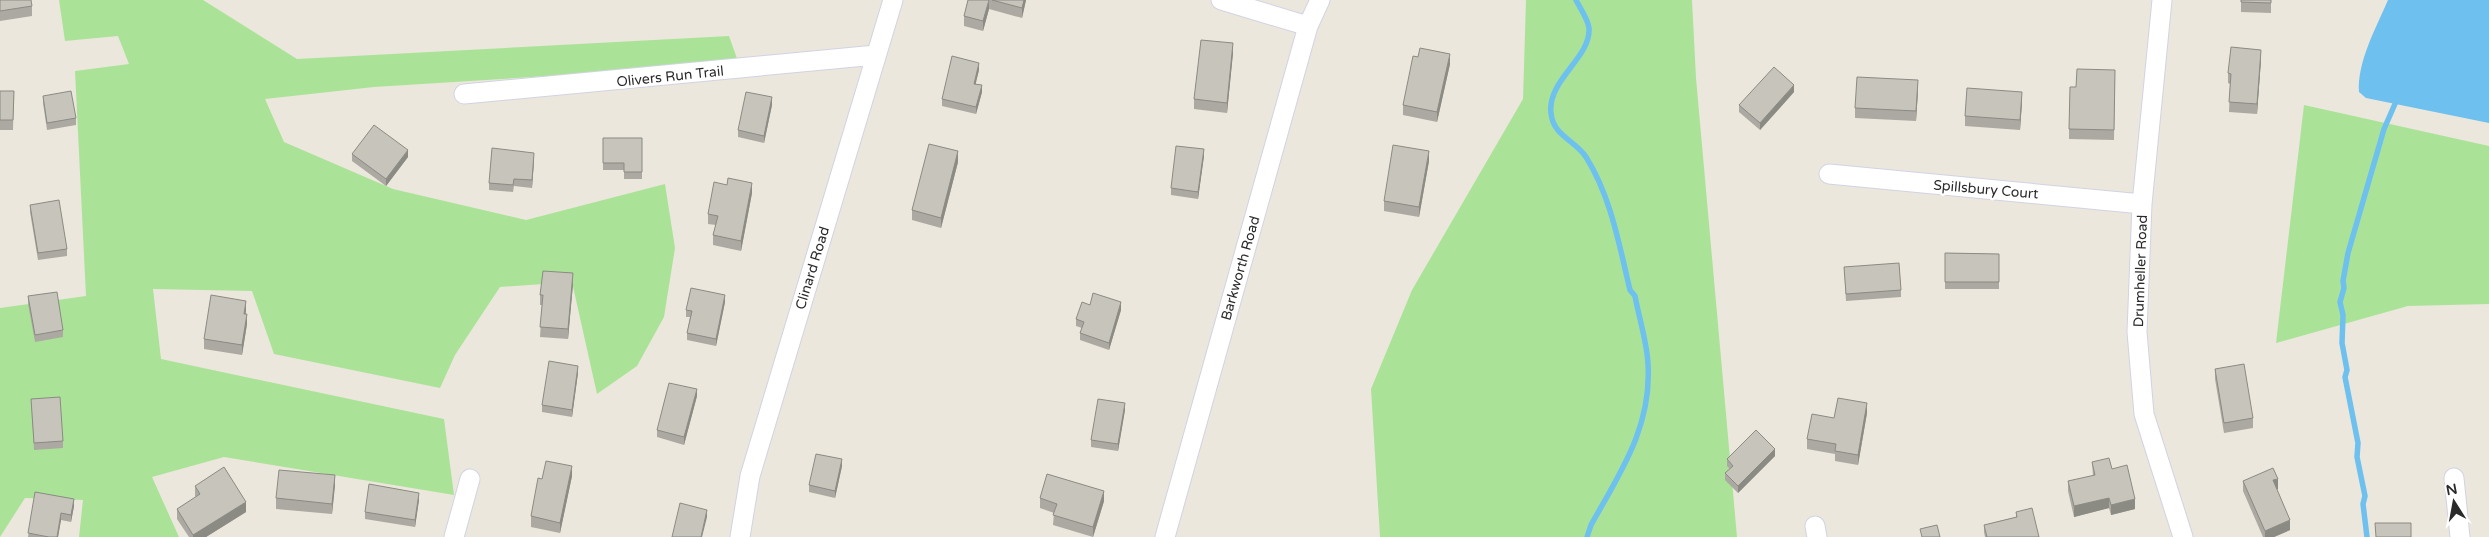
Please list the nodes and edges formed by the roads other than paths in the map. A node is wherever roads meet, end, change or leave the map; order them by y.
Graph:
1 (893, 0) edge
2 (1221, 0) edge
3 (1320, 0) edge
4 (2162, 0) edge
5 (1308, 26) junction
6 (876, 56) junction
7 (464, 94) dead end
8 (1829, 174) dead end
9 (2142, 204) junction
10 (2454, 478) dead end
11 (470, 479) dead end
12 (454, 537) edge
13 (740, 537) edge
14 (1164, 537) edge
15 (2183, 537) edge
16 (2460, 537) edge

1 - 6 street, Clinard Road
2 - 5 street
3 - 5 street, Barkworth Road
4 - 9 street, Drumheller Road
5 - 14 street, Barkworth Road
6 - 7 street, Olivers Run Trail
6 - 13 street, Clinard Road
8 - 9 street, Spillsbury Court
9 - 15 street, Drumheller Road
10 - 16 street
11 - 12 street

